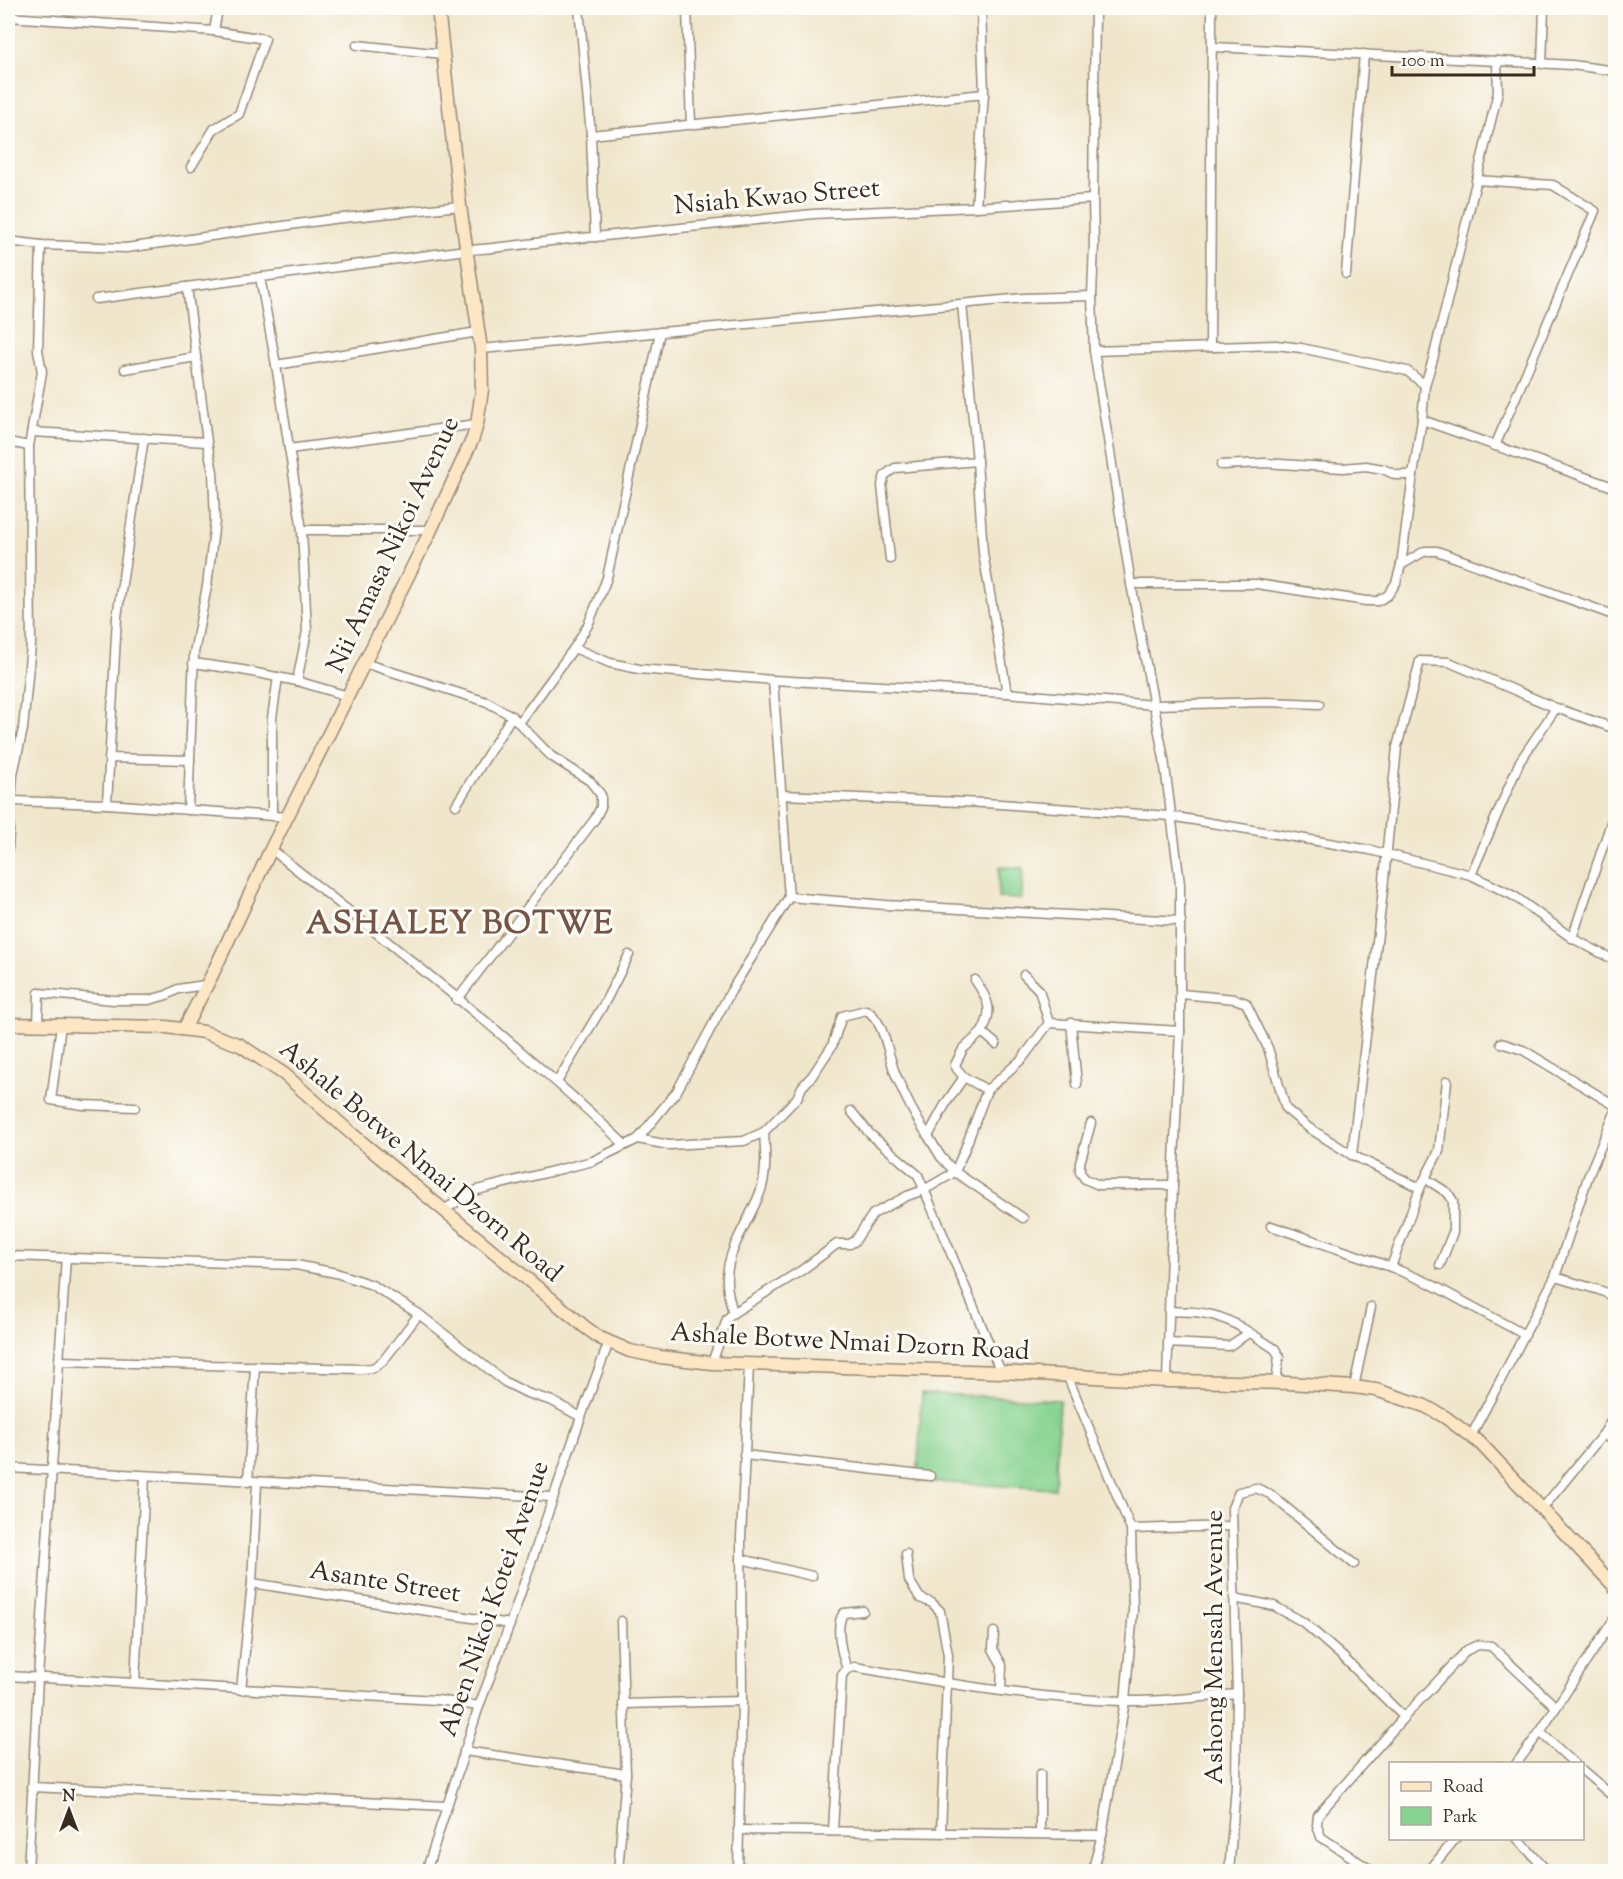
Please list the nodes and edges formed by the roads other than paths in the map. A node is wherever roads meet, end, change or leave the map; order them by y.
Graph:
1 (218, 8) edge
2 (438, 8) edge
3 (579, 8) edge
4 (687, 8) edge
5 (716, 8) edge
6 (981, 8) edge
7 (1095, 8) edge
8 (1212, 8) edge
9 (1544, 8) edge
10 (8, 17) edge
11 (214, 31) junction
12 (357, 45) dead end
13 (1213, 47) junction
14 (443, 54) junction
15 (1364, 54) junction
16 (1497, 61) junction
17 (1542, 64) junction
18 (1616, 71) edge
19 (984, 94) junction
20 (692, 124) junction
21 (591, 135) junction
22 (191, 167) dead end
23 (1476, 180) junction
24 (1093, 199) junction
25 (460, 206) junction
26 (976, 207) junction
27 (595, 237) junction
28 (8, 241) edge
29 (40, 245) junction
30 (466, 250) junction
31 (1347, 274) dead end
32 (260, 277) junction
33 (187, 288) junction
34 (1092, 296) junction
35 (96, 299) dead end
36 (962, 304) junction
37 (478, 332) junction
38 (660, 332) junction
39 (1210, 347) junction
40 (481, 350) junction
41 (1094, 351) junction
42 (196, 357) junction
43 (276, 365) junction
44 (125, 369) dead end
45 (1425, 385) junction
46 (1422, 420) junction
47 (477, 424) junction
48 (32, 432) junction
49 (144, 438) junction
50 (8, 442) edge
51 (207, 442) junction
52 (29, 446) junction
53 (1495, 446) junction
54 (289, 449) junction
55 (977, 461) junction
56 (1221, 465) dead end
57 (1413, 475) junction
58 (1616, 488) edge
59 (302, 530) junction
60 (431, 530) junction
61 (890, 559) dead end
62 (1401, 565) junction
63 (1131, 584) junction
64 (1616, 616) edge
65 (574, 648) junction
66 (193, 663) junction
67 (364, 663) junction
68 (278, 677) junction
69 (773, 680) junction
70 (297, 681) junction
71 (1007, 693) junction
72 (348, 696) junction
73 (1318, 704) dead end
74 (1154, 705) junction
75 (1556, 708) junction
76 (515, 720) junction
77 (1616, 729) edge
78 (109, 758) junction
79 (189, 760) junction
80 (782, 795) junction
81 (11, 801) junction
82 (107, 804) junction
83 (456, 804) dead end
84 (1616, 808) edge
85 (188, 810) junction
86 (272, 816) junction
87 (1170, 816) junction
88 (288, 817) junction
89 (8, 848) edge
90 (271, 849) junction
91 (1386, 853) junction
92 (1471, 875) junction
93 (789, 897) junction
94 (1181, 921) junction
95 (1572, 938) junction
96 (629, 956) dead end
97 (1616, 961) edge
98 (1024, 975) dead end
99 (975, 980) dead end
100 (206, 985) junction
101 (1181, 994) junction
102 (457, 1000) junction
103 (1049, 1023) junction
104 (1071, 1023) junction
105 (8, 1024) edge
106 (38, 1024) junction
107 (61, 1025) junction
108 (183, 1029) junction
109 (1180, 1030) junction
110 (982, 1032) junction
111 (1501, 1043) dead end
112 (996, 1044) dead end
113 (964, 1077) junction
114 (1447, 1081) dead end
115 (557, 1082) junction
116 (1077, 1084) dead end
117 (987, 1090) junction
118 (135, 1107) dead end
119 (1616, 1108) edge
120 (850, 1111) dead end
121 (1091, 1123) dead end
122 (764, 1132) junction
123 (928, 1136) junction
124 (638, 1139) junction
125 (625, 1145) junction
126 (1352, 1155) junction
127 (955, 1172) junction
128 (1426, 1179) junction
129 (1173, 1185) junction
130 (1420, 1188) junction
131 (924, 1190) junction
132 (445, 1209) junction
133 (1023, 1218) dead end
134 (1271, 1226) dead end
135 (8, 1256) edge
136 (66, 1257) junction
137 (1440, 1265) dead end
138 (1391, 1267) junction
139 (1555, 1277) junction
140 (1616, 1297) edge
141 (1371, 1307) dead end
142 (1169, 1311) junction
143 (733, 1313) junction
144 (419, 1314) junction
145 (1249, 1333) junction
146 (1525, 1335) junction
147 (609, 1342) junction
148 (1168, 1343) junction
149 (60, 1361) junction
150 (712, 1362) junction
151 (749, 1365) junction
152 (255, 1366) junction
153 (1001, 1372) junction
154 (1067, 1376) junction
155 (1167, 1381) junction
156 (1276, 1383) junction
157 (1354, 1387) junction
158 (1616, 1413) edge
159 (581, 1417) junction
160 (1604, 1433) junction
161 (1471, 1437) junction
162 (1616, 1446) edge
163 (744, 1455) junction
164 (8, 1468) edge
165 (51, 1471) junction
166 (145, 1476) junction
167 (930, 1476) dead end
168 (253, 1482) junction
169 (553, 1497) junction
170 (1542, 1509) junction
171 (1232, 1526) junction
172 (1131, 1529) junction
173 (906, 1554) dead end
174 (741, 1559) junction
175 (1354, 1564) dead end
176 (812, 1576) dead end
177 (252, 1583) junction
178 (1616, 1588) edge
179 (1233, 1598) junction
180 (863, 1611) dead end
181 (1616, 1616) edge
182 (621, 1621) dead end
183 (510, 1624) junction
184 (994, 1632) dead end
185 (847, 1669) junction
186 (8, 1677) edge
187 (38, 1678) junction
188 (135, 1683) junction
189 (947, 1683) junction
190 (241, 1690) junction
191 (1001, 1691) junction
192 (1237, 1694) junction
193 (742, 1701) junction
194 (1125, 1701) junction
195 (623, 1704) junction
196 (479, 1706) junction
197 (1556, 1707) junction
198 (1404, 1717) junction
199 (1540, 1732) junction
200 (464, 1751) junction
201 (1518, 1762) edge
202 (1573, 1762) edge
203 (1584, 1772) edge
204 (626, 1774) junction
205 (1040, 1774) dead end
206 (31, 1787) junction
207 (1616, 1799) edge
208 (447, 1806) junction
209 (738, 1830) junction
210 (833, 1830) junction
211 (941, 1832) junction
212 (1040, 1834) junction
213 (1102, 1835) junction
214 (1455, 1840) edge
215 (1518, 1840) edge
216 (1093, 1868) edge
217 (28, 1872) edge
218 (426, 1872) edge
219 (618, 1872) edge
220 (738, 1872) edge
221 (1104, 1872) edge
222 (1229, 1872) edge
223 (1374, 1872) edge
224 (1428, 1872) edge
225 (1548, 1872) edge

1 - 11 street
2 - 14 main road, Nii Amasa Nikoi Avenue
3 - 21 street
4 - 5 street
4 - 20 street
6 - 19 street
7 - 24 street
8 - 13 street
9 - 17 street
10 - 11 street
11 - 22 street
12 - 14 street
13 - 15 street
13 - 39 street
14 - 25 main road, Nii Amasa Nikoi Avenue
15 - 16 street
15 - 31 street
16 - 17 street
16 - 23 street
17 - 18 street
19 - 20 street
19 - 26 street
20 - 21 street
21 - 27 street
23 - 45 street
23 - 53 street
24 - 26 street, Nsiah Kwao Street
24 - 34 street
25 - 29 street
25 - 30 main road, Nii Amasa Nikoi Avenue
26 - 27 street, Nsiah Kwao Street
27 - 30 street, Nsiah Kwao Street
28 - 29 street
29 - 48 street
30 - 32 street, Nsiah Kwao Street
30 - 37 main road, Nii Amasa Nikoi Avenue
32 - 33 street, Nsiah Kwao Street
32 - 43 street
33 - 35 street, Nsiah Kwao Street
33 - 42 street
34 - 36 street
34 - 41 street
36 - 38 street
36 - 55 street
37 - 40 main road, Nii Amasa Nikoi Avenue
37 - 43 street
38 - 40 street
38 - 65 street
39 - 41 street
39 - 45 street
40 - 47 main road, Nii Amasa Nikoi Avenue
41 - 63 street
42 - 44 street
42 - 51 street
43 - 54 street
45 - 46 street
46 - 53 street
46 - 57 street
47 - 54 street
47 - 60 main road, Nii Amasa Nikoi Avenue
48 - 49 street
48 - 52 street
49 - 51 street
49 - 78 street
50 - 52 street
51 - 66 street
52 - 81 street
53 - 58 street
54 - 59 street
55 - 61 street
55 - 71 street
56 - 57 street
57 - 62 street
59 - 60 street
59 - 70 street
60 - 67 main road, Nii Amasa Nikoi Avenue
62 - 63 street
62 - 64 street
63 - 74 street
65 - 69 street
65 - 76 street
66 - 68 street
66 - 79 street
67 - 72 main road, Nii Amasa Nikoi Avenue
67 - 76 street
68 - 70 street
68 - 86 street
69 - 71 street
69 - 80 street
70 - 72 street
71 - 74 street
72 - 88 main road, Nii Amasa Nikoi Avenue
73 - 74 street
74 - 87 street
75 - 77 street
75 - 91 street
75 - 92 street
76 - 83 street
76 - 102 street
78 - 79 street
78 - 82 street
79 - 85 street
80 - 87 street
80 - 93 street
81 - 82 street
81 - 89 street
82 - 85 street
84 - 95 street
85 - 86 street
86 - 88 street
87 - 91 street
87 - 94 street
88 - 90 main road, Nii Amasa Nikoi Avenue
90 - 100 main road, Nii Amasa Nikoi Avenue
90 - 102 street
91 - 92 street
91 - 126 street
92 - 95 street
93 - 94 street
93 - 124 street
94 - 101 street
95 - 97 street
96 - 115 street
98 - 103 street
99 - 110 street
100 - 106 street
100 - 108 main road, Nii Amasa Nikoi Avenue
101 - 109 street
101 - 126 street
102 - 115 street
103 - 104 street
103 - 117 street
104 - 109 street
104 - 116 street
105 - 106 main road, Ashale Botwe Nmai Dzorn Road
106 - 107 main road, Ashale Botwe Nmai Dzorn Road
107 - 108 main road, Ashale Botwe Nmai Dzorn Road
107 - 118 street
108 - 132 main road, Ashale Botwe Nmai Dzorn Road
109 - 129 street
110 - 112 street
110 - 113 street
111 - 119 street
113 - 117 street
113 - 123 street
114 - 128 street
115 - 125 street
117 - 127 street
119 - 139 street
120 - 131 street
121 - 129 street
122 - 123 street
122 - 124 street
122 - 143 street
123 - 127 street
124 - 125 street
125 - 132 street
126 - 130 street
127 - 131 street
127 - 133 street
128 - 130 street
128 - 137 street
129 - 142 street
130 - 138 street
131 - 143 street
131 - 153 street
132 - 147 main road, Ashale Botwe Nmai Dzorn Road
134 - 138 street
135 - 136 street
136 - 144 street
136 - 149 street
138 - 146 street
139 - 140 street
139 - 146 street
141 - 157 street
142 - 145 street
142 - 148 street
143 - 150 street
144 - 152 street
144 - 159 street
145 - 148 street
145 - 156 street
146 - 161 street
147 - 150 main road, Ashale Botwe Nmai Dzorn Road
147 - 159 street, Aben Nikoi Kotei Avenue
148 - 155 street
149 - 152 street
149 - 165 street
150 - 151 main road, Ashale Botwe Nmai Dzorn Road
151 - 153 main road, Ashale Botwe Nmai Dzorn Road
151 - 163 street
152 - 168 street
153 - 154 main road, Ashale Botwe Nmai Dzorn Road
154 - 155 main road, Ashale Botwe Nmai Dzorn Road
154 - 172 street
155 - 156 main road, Ashale Botwe Nmai Dzorn Road
156 - 157 main road, Ashale Botwe Nmai Dzorn Road
157 - 161 main road, Ashale Botwe Nmai Dzorn Road
158 - 160 street
159 - 169 street, Aben Nikoi Kotei Avenue
160 - 162 street
160 - 170 street
161 - 170 main road, Ashale Botwe Nmai Dzorn Road
163 - 167 street
163 - 174 street
164 - 165 street
165 - 166 street
165 - 187 street
166 - 168 street
166 - 188 street
168 - 169 street
168 - 177 street
169 - 183 street, Aben Nikoi Kotei Avenue
170 - 178 main road, Ashale Botwe Nmai Dzorn Road
171 - 172 street
171 - 175 street, Ashong Mensah Avenue
171 - 179 street, Ashong Mensah Avenue
172 - 194 street
173 - 189 street
174 - 176 street
174 - 193 street
177 - 183 street, Asante Street
177 - 190 street
179 - 192 street, Ashong Mensah Avenue
179 - 198 street
180 - 185 street
181 - 197 street
182 - 195 street
183 - 196 street, Aben Nikoi Kotei Avenue
184 - 191 street
185 - 189 street
185 - 210 street
186 - 187 street
187 - 188 street
187 - 206 street
188 - 190 street
189 - 191 street
189 - 211 street
190 - 196 street
191 - 194 street
192 - 194 street
192 - 222 street, Ashong Mensah Avenue
193 - 195 street
193 - 209 street
194 - 213 street
195 - 204 street
196 - 200 street, Aben Nikoi Kotei Avenue
197 - 198 street
197 - 199 street
198 - 223 street
199 - 201 street
199 - 202 street
200 - 204 street
200 - 208 street, Aben Nikoi Kotei Avenue
203 - 207 street
204 - 219 street
205 - 212 street
206 - 208 street
206 - 217 street
208 - 218 street, Aben Nikoi Kotei Avenue
209 - 210 street
209 - 220 street
210 - 211 street
211 - 212 street
212 - 213 street
213 - 216 street
214 - 224 street
215 - 225 street
216 - 221 street

